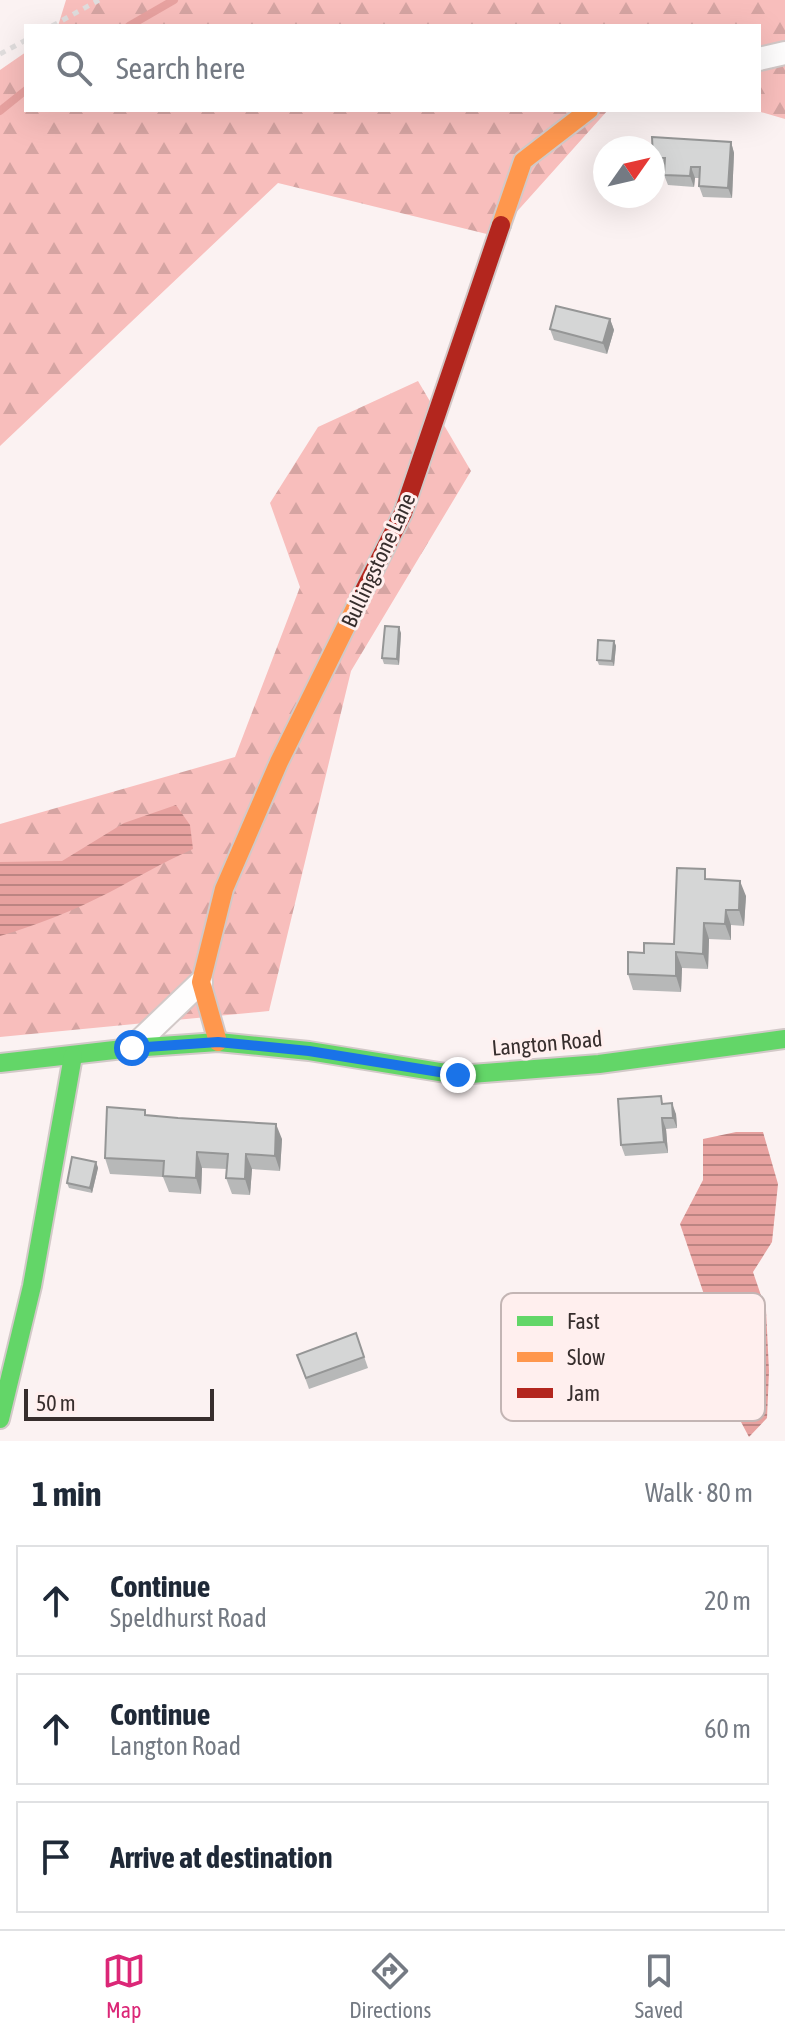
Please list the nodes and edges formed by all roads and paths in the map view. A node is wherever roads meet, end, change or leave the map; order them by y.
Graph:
1 (99, 0) edge
2 (56, 24) edge
3 (24, 41) edge
4 (785, 53) edge
5 (0, 54) edge
6 (761, 59) edge
7 (586, 112) edge
8 (201, 982) junction
9 (785, 1039) edge
10 (218, 1042) junction
11 (132, 1048) junction
12 (73, 1056) junction
13 (0, 1063) edge
14 (0, 1419) edge

1 - 2 path
3 - 5 path
4 - 6 street
7 - 8 street, Bullingstone Lane
8 - 10 street, Bullingstone Lane
8 - 11 street
9 - 10 street, Langton Road
10 - 11 street, Langton Road
11 - 12 street, Langton Road
12 - 13 street, Langton Road
12 - 14 street

